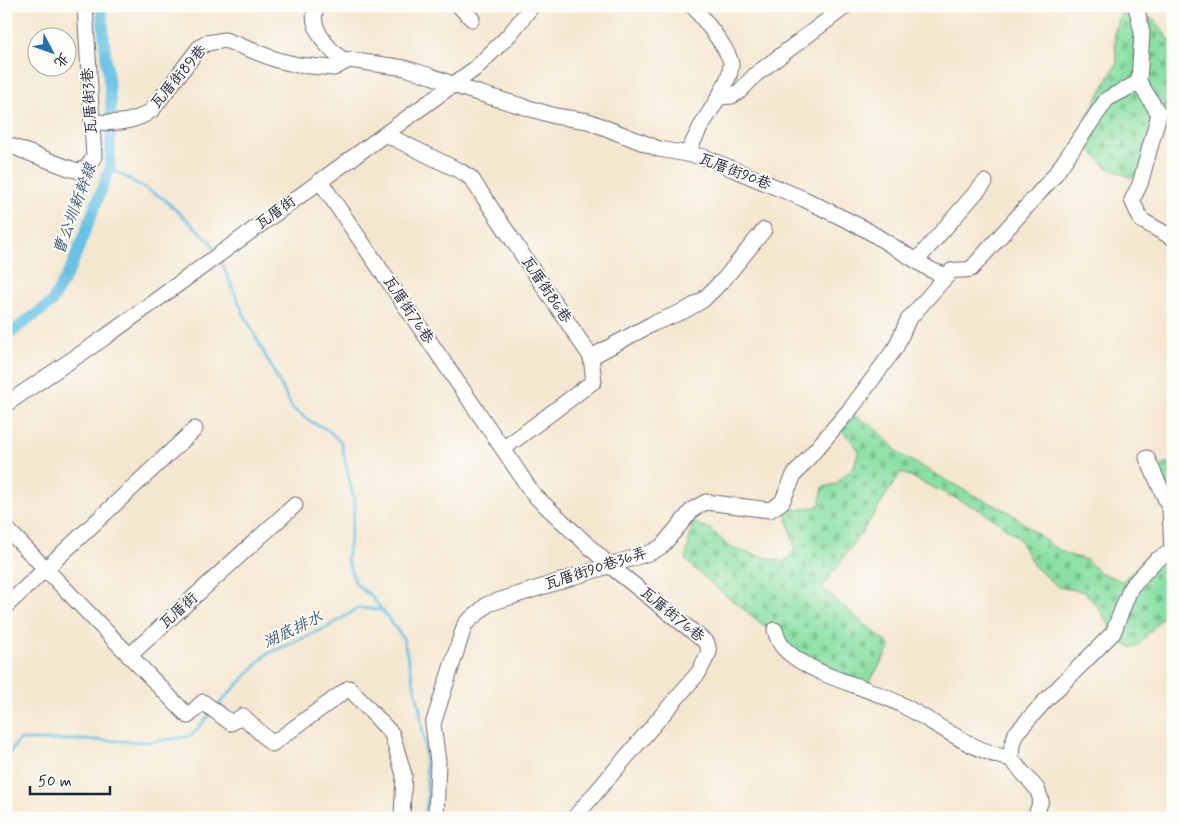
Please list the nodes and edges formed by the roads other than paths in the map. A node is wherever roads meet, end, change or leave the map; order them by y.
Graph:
1 (85, 6) edge
2 (317, 6) edge
3 (459, 6) edge
4 (532, 6) edge
5 (693, 6) edge
6 (846, 6) edge
7 (1136, 6) edge
8 (472, 18) dead end
9 (349, 60) junction
10 (1139, 82) junction
11 (453, 85) junction
12 (720, 97) junction
13 (95, 122) junction
14 (385, 134) junction
15 (6, 144) edge
16 (687, 154) junction
17 (320, 181) junction
18 (985, 182) dead end
19 (764, 230) dead end
20 (1173, 238) edge
21 (917, 260) junction
22 (947, 276) junction
23 (591, 357) junction
24 (6, 404) edge
25 (195, 429) dead end
26 (500, 444) junction
27 (1147, 458) dead end
28 (295, 505) dead end
29 (6, 528) edge
30 (609, 565) junction
31 (45, 569) junction
32 (6, 606) edge
33 (774, 630) dead end
34 (130, 656) junction
35 (1011, 759) junction
36 (402, 818) edge
37 (436, 818) edge
38 (574, 818) edge
39 (1035, 818) edge

1 - 13 street, 瓦厝街3巷
2 - 9 street, 瓦厝街89巷
3 - 8 street
4 - 11 street, 瓦厝街
5 - 12 street
6 - 12 street
7 - 10 street
9 - 11 street, 瓦厝街89巷
9 - 13 street, 瓦厝街89巷
10 - 20 street
10 - 22 street
11 - 14 street, 瓦厝街
11 - 16 street, 瓦厝街90巷
12 - 16 street
13 - 15 street, 瓦厝街3巷
14 - 17 street, 瓦厝街
14 - 23 street, 瓦厝街86巷
16 - 21 street, 瓦厝街90巷
17 - 24 street, 瓦厝街
17 - 26 street, 瓦厝街76巷
18 - 21 street
19 - 23 street
21 - 22 street, 瓦厝街90巷
22 - 30 street, 瓦厝街90巷36弄
23 - 26 street, 瓦厝街86巷
25 - 31 street
26 - 30 street, 瓦厝街76巷
27 - 35 street
28 - 34 street, 瓦厝街
29 - 31 street
30 - 37 street, 瓦厝街90巷36弄
30 - 38 street, 瓦厝街76巷
31 - 32 street
31 - 34 street
33 - 35 street
34 - 36 street
35 - 39 street

